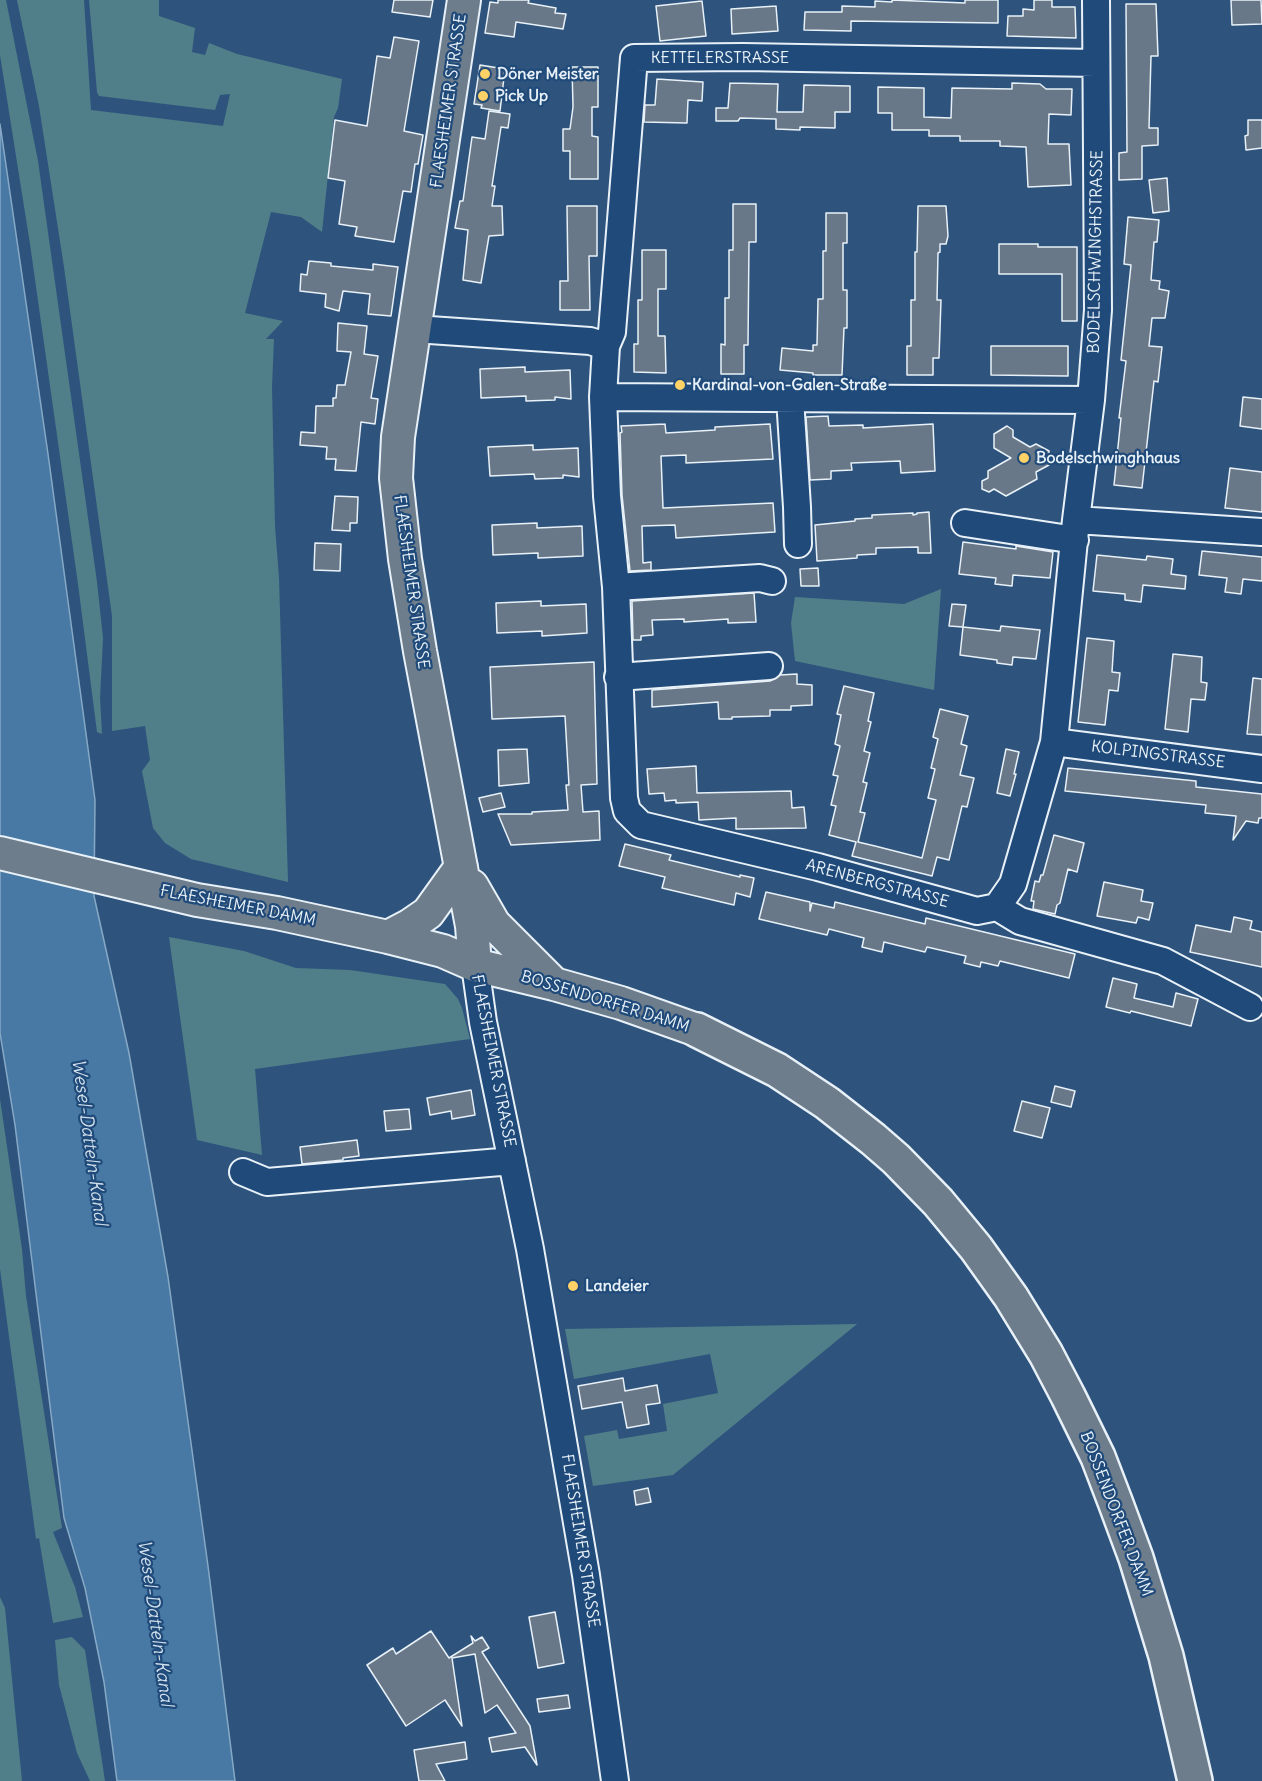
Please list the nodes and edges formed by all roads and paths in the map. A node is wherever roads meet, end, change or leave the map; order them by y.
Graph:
1 (464, 0) edge
2 (1096, 0) edge
3 (1096, 63) junction
4 (415, 329) junction
5 (606, 346) junction
6 (603, 397) junction
7 (790, 398) junction
8 (1091, 400) junction
9 (965, 523) dead end
10 (1075, 530) junction
11 (1262, 532) edge
12 (798, 544) dead end
13 (772, 581) dead end
14 (616, 587) junction
15 (769, 666) dead end
16 (618, 676) junction
17 (1054, 742) junction
18 (1262, 769) edge
19 (0, 853) edge
20 (461, 867) junction
21 (997, 907) junction
22 (388, 937) junction
23 (475, 965) junction
24 (554, 984) junction
25 (1250, 1007) dead end
26 (697, 1030) joint
27 (512, 1161) junction
28 (243, 1172) dead end
29 (615, 1781) edge
30 (1196, 1781) edge

1 - 4 main road, FLAESHEIMER STRASSE
2 - 3 street, BODELSCHWINGHSTRASSE
3 - 5 street, KETTELERSTRASSE
3 - 8 street, BODELSCHWINGHSTRASSE
4 - 5 street
4 - 20 main road, FLAESHEIMER STRASSE
5 - 6 street
6 - 7 street
6 - 14 street, ARENBERGSTRASSE
7 - 8 street
7 - 12 street
8 - 10 street, BODELSCHWINGHSTRASSE
9 - 10 street
10 - 11 street
10 - 17 street, BODELSCHWINGHSTRASSE
13 - 14 street
14 - 16 street, ARENBERGSTRASSE
15 - 16 street
16 - 21 street, ARENBERGSTRASSE
17 - 18 street, KOLPINGSTRASSE
17 - 21 street, BODELSCHWINGHSTRASSE
19 - 22 main road, FLAESHEIMER DAMM
20 - 22 main road
20 - 23 main road, FLAESHEIMER STRASSE
20 - 24 main road
21 - 25 street
22 - 23 main road, FLAESHEIMER DAMM
23 - 24 main road, BOSSENDORFER DAMM
23 - 27 street, FLAESHEIMER STRASSE
24 - 26 main road, BOSSENDORFER DAMM
26 - 30 highway, BOSSENDORFER DAMM
27 - 28 street, FLAESHEIMER STRASSE
27 - 29 street, FLAESHEIMER STRASSE

